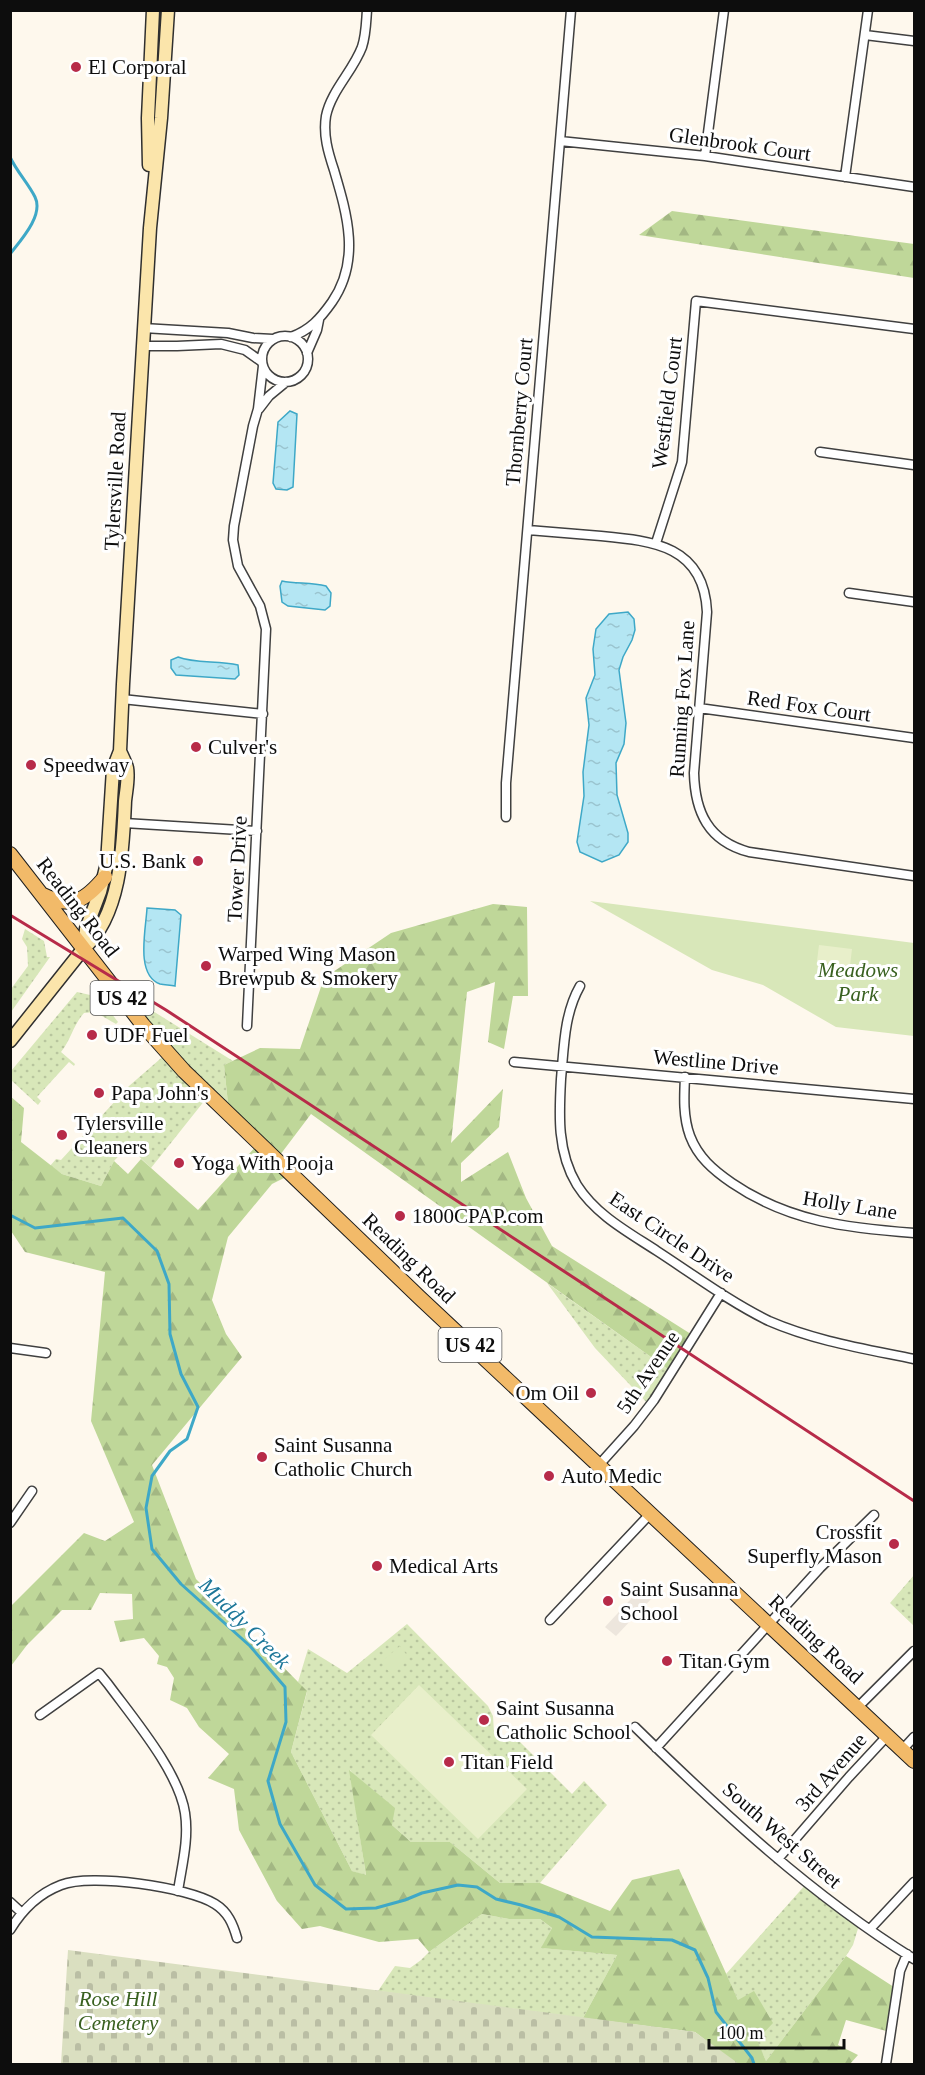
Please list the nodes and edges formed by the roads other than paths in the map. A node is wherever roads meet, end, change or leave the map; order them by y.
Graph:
1 (153, 10) edge
2 (168, 10) edge
3 (367, 10) edge
4 (571, 10) edge
5 (724, 10) edge
6 (868, 10) edge
7 (865, 34) junction
8 (915, 41) edge
9 (560, 141) junction
10 (705, 156) junction
11 (845, 177) junction
12 (915, 187) edge
13 (151, 214) junction
14 (319, 320) junction
15 (143, 328) junction
16 (915, 329) edge
17 (291, 337) junction
18 (273, 339) junction
19 (142, 346) junction
20 (307, 353) junction
21 (262, 364) junction
22 (286, 382) junction
23 (258, 409) junction
24 (820, 452) dead end
25 (915, 465) edge
26 (528, 530) junction
27 (656, 543) junction
28 (849, 593) dead end
29 (915, 602) edge
30 (122, 699) junction
31 (699, 708) junction
32 (263, 714) junction
33 (915, 738) edge
34 (120, 751) junction
35 (506, 817) dead end
36 (124, 823) junction
37 (257, 831) junction
38 (10, 854) edge
39 (915, 876) edge
40 (105, 877) junction
41 (41, 894) junction
42 (84, 948) junction
43 (580, 986) dead end
44 (248, 1026) dead end
45 (10, 1041) edge
46 (514, 1062) dead end
47 (562, 1065) junction
48 (685, 1077) junction
49 (915, 1099) edge
50 (915, 1233) edge
51 (721, 1293) junction
52 (10, 1348) edge
53 (46, 1353) dead end
54 (915, 1359) edge
55 (598, 1466) junction
56 (32, 1491) dead end
57 (650, 1514) junction
58 (874, 1515) dead end
59 (10, 1523) edge
60 (549, 1620) dead end
61 (769, 1623) junction
62 (915, 1652) edge
63 (858, 1707) junction
64 (40, 1715) dead end
65 (635, 1727) dead end
66 (888, 1735) junction
67 (915, 1737) edge
68 (656, 1748) junction
69 (903, 1749) junction
70 (915, 1761) edge
71 (778, 1859) junction
72 (915, 1882) edge
73 (178, 1891) junction
74 (10, 1902) edge
75 (22, 1913) junction
76 (870, 1929) junction
77 (10, 1930) edge
78 (237, 1938) dead end
79 (911, 1957) edge
80 (886, 2064) edge

1 - 13 main road, Tylersville Road
2 - 13 main road, Tylersville Road
3 - 14 street
4 - 9 street, Thornberry Court
5 - 10 street
6 - 7 street
7 - 8 street
7 - 11 street
9 - 10 street, Glenbrook Court
9 - 26 street, Thornberry Court
10 - 11 street, Glenbrook Court
11 - 12 street, Glenbrook Court
13 - 15 main road, Tylersville Road
14 - 17 street
14 - 20 street
15 - 18 street
15 - 19 main road, Tylersville Road
16 - 27 street, Westfield Court
17 - 18 street
17 - 20 street
18 - 21 street
19 - 21 street
19 - 30 main road, Tylersville Road
20 - 22 street
21 - 22 street
21 - 23 street, Tower Drive
22 - 23 street
23 - 32 street, Tower Drive
24 - 25 street
26 - 27 street, Running Fox Lane
26 - 35 street, Thornberry Court
27 - 31 street, Running Fox Lane
28 - 29 street
30 - 32 street
30 - 34 main road, Tylersville Road
31 - 33 street, Red Fox Court
31 - 39 street, Running Fox Lane
32 - 37 street, Tower Drive
34 - 36 main road, Tylersville Road
34 - 40 main road, Tylersville Road
36 - 37 street
36 - 42 main road, Tylersville Road
37 - 44 street, Tower Drive
38 - 41 main road, Reading Road / US 42
40 - 41 main road
40 - 42 main road, Tylersville Road
41 - 42 main road, Reading Road / US 42
42 - 45 main road, Tylersville Road
42 - 55 main road, Reading Road / US 42
43 - 47 street, East Circle Drive
46 - 47 street, Westline Drive
47 - 48 street, Westline Drive
47 - 51 street, East Circle Drive
48 - 49 street, Westline Drive
48 - 50 street, Holly Lane
51 - 54 street, East Circle Drive
51 - 55 street, 5th Avenue
52 - 53 street
55 - 57 main road, Reading Road / US 42
56 - 59 street
57 - 60 street
57 - 61 main road, Reading Road / US 42
58 - 61 street
61 - 63 main road, Reading Road / US 42
61 - 68 street
62 - 63 street
63 - 66 main road, Reading Road / US 42
64 - 73 street
65 - 68 street, South West Street
66 - 69 main road, Reading Road / US 42
66 - 71 street, 3rd Avenue
67 - 69 street, 3rd Avenue
68 - 71 street, South West Street
69 - 70 main road, Reading Road / US 42
71 - 76 street, South West Street
72 - 76 street
73 - 75 street
73 - 78 street
74 - 75 street
75 - 77 street
76 - 79 street, South West Street
79 - 80 street

